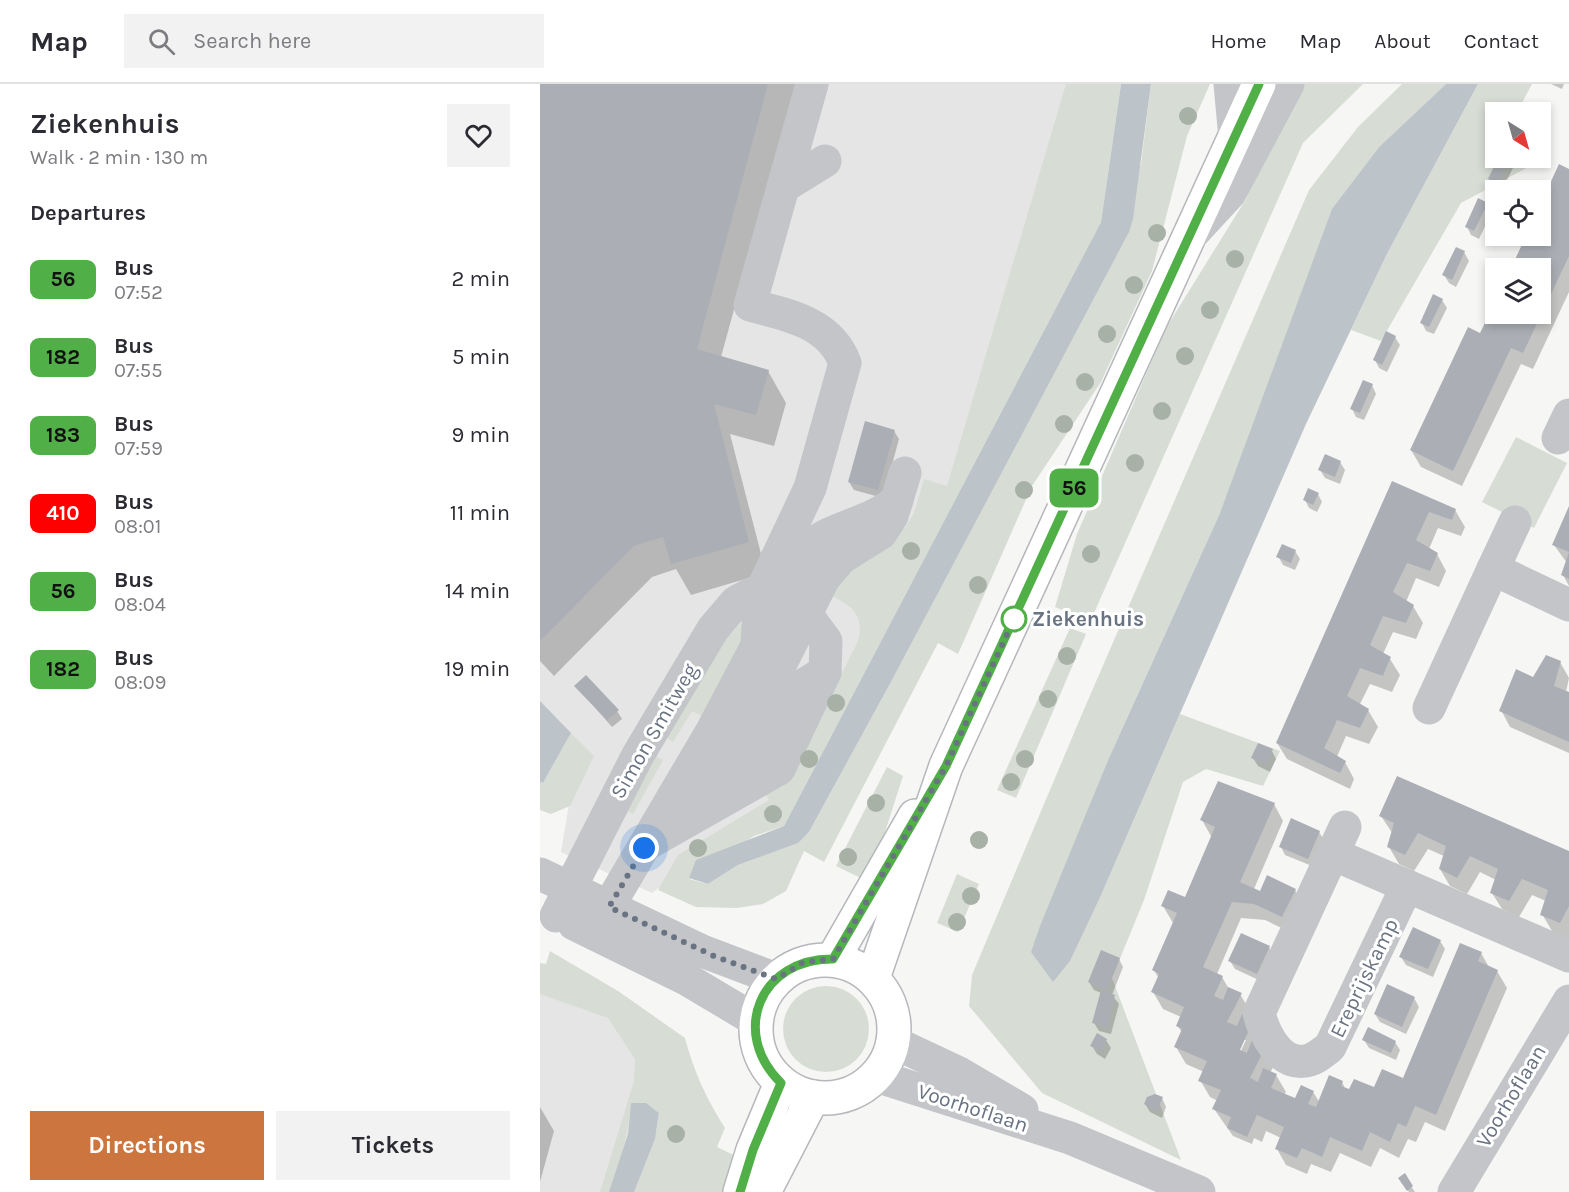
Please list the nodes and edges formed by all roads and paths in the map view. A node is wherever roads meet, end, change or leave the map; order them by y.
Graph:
1 (812, 84) edge
2 (1230, 84) edge
3 (1259, 84) edge
4 (1288, 84) edge
5 (1235, 138) junction
6 (825, 160) dead end
7 (783, 187) junction
8 (1189, 237) junction
9 (1515, 522) dead end
10 (1493, 569) junction
11 (781, 603) junction
12 (1569, 605) edge
13 (825, 672) junction
14 (733, 694) junction
15 (1428, 708) dead end
16 (801, 721) junction
17 (703, 745) junction
18 (946, 766) junction
19 (672, 798) junction
20 (647, 844) junction
21 (540, 874) edge
22 (1407, 886) junction
23 (555, 904) edge
24 (601, 920) junction
25 (1569, 956) edge
26 (833, 959) junction
27 (873, 978) junction
28 (776, 979) junction
29 (1569, 1001) edge
30 (755, 1020) junction
31 (893, 1042) junction
32 (876, 1076) junction
33 (781, 1083) junction
34 (813, 1097) junction
35 (1070, 1138) junction
36 (740, 1192) edge
37 (764, 1192) edge
38 (1199, 1192) edge
39 (1454, 1192) edge

1 - 7 street
2 - 5 street
3 - 5 main road
4 - 8 street
5 - 8 main road
6 - 7 street
7 - 11 street
8 - 18 main road
9 - 10 street
10 - 12 street
10 - 15 street
11 - 11 street
11 - 13 street
11 - 14 street
11 - 14 street
11 - 23 street, Simon Smitweg
13 - 16 street
13 - 17 street
14 - 17 street
16 - 19 street
16 - 20 street
17 - 19 street
18 - 26 main road
18 - 27 main road
19 - 20 street
20 - 24 street
21 - 23 street
22 - 22 street, Ereprijskamp
22 - 25 street, Ereprijskamp
23 - 24 street
24 - 28 street
24 - 30 street
26 - 27 main road
26 - 28 main road
27 - 31 main road
28 - 30 main road
29 - 39 street, Voorhoflaan
30 - 33 main road
31 - 32 main road
31 - 35 street, Voorhoflaan
32 - 34 main road
32 - 35 street, Voorhoflaan
33 - 34 main road
33 - 36 main road
34 - 37 main road
35 - 38 street, Voorhoflaan

